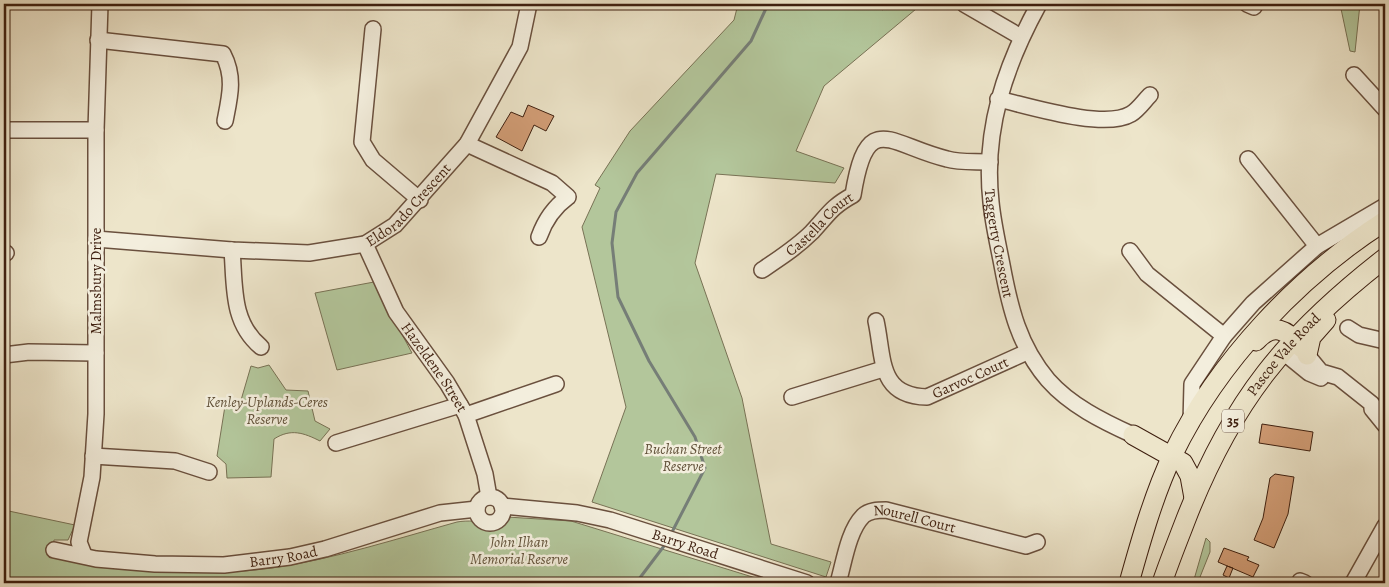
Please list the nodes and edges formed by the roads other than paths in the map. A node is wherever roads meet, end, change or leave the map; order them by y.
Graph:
1 (100, 4) edge
2 (529, 4) edge
3 (964, 4) edge
4 (1039, 4) edge
5 (372, 29) dead end
6 (1021, 36) junction
7 (98, 40) junction
8 (1354, 75) dead end
9 (1150, 95) dead end
10 (998, 99) junction
11 (1385, 109) edge
12 (225, 121) dead end
13 (4, 130) edge
14 (96, 130) junction
15 (467, 144) junction
16 (1248, 159) dead end
17 (990, 162) junction
18 (420, 200) junction
19 (1385, 206) edge
20 (1385, 221) edge
21 (540, 237) dead end
22 (96, 240) junction
23 (365, 244) junction
24 (1318, 246) junction
25 (232, 250) junction
26 (1130, 252) dead end
27 (1385, 259) edge
28 (762, 270) dead end
29 (1273, 311) junction
30 (876, 321) dead end
31 (1348, 328) dead end
32 (1269, 330) junction
33 (1224, 336) junction
34 (1385, 341) edge
35 (1288, 344) junction
36 (261, 347) dead end
37 (1027, 352) junction
38 (96, 353) junction
39 (4, 355) edge
40 (1308, 355) junction
41 (883, 369) junction
42 (1226, 370) junction
43 (556, 384) dead end
44 (792, 397) dead end
45 (463, 410) junction
46 (1381, 416) edge
47 (1191, 423) junction
48 (1133, 435) junction
49 (1181, 439) junction
50 (336, 443) dead end
51 (94, 456) junction
52 (1172, 456) junction
53 (209, 472) dead end
54 (1156, 496) junction
55 (489, 497) junction
56 (1194, 498) junction
57 (502, 506) junction
58 (477, 509) junction
59 (1385, 526) edge
60 (1037, 542) dead end
61 (54, 550) dead end
62 (84, 556) junction
63 (1163, 582) edge
64 (807, 583) edge
65 (838, 583) edge
66 (1129, 583) edge
67 (1353, 583) edge

1 - 7 street, Malmsbury Drive
2 - 15 street, Eldorado Crescent
3 - 6 street
4 - 6 street, Taggerty Crescent
5 - 18 street
6 - 10 street, Taggerty Crescent
7 - 12 street
7 - 14 street, Malmsbury Drive
8 - 11 street
9 - 10 street
10 - 17 street, Taggerty Crescent
13 - 14 street
14 - 22 street, Malmsbury Drive
15 - 18 street, Eldorado Crescent
15 - 21 street
16 - 24 street
17 - 28 street, Castella Court
17 - 37 street, Taggerty Crescent
18 - 23 street, Eldorado Crescent
19 - 24 street
20 - 29 main road, 35
22 - 25 street, Eldorado Crescent
22 - 38 street, Malmsbury Drive
23 - 25 street, Eldorado Crescent
23 - 45 street, Hazeldene Street
24 - 33 street
25 - 36 street
26 - 33 street
27 - 35 main road, Pascoe Vale Road / 35
27 - 40 main road
29 - 32 main road
29 - 42 main road, 35
30 - 41 street
31 - 34 street
32 - 35 main road
32 - 42 main road
33 - 47 street
35 - 40 main road
35 - 46 street
35 - 56 main road, Pascoe Vale Road / 35
37 - 41 street, Garvoc Court
37 - 48 street, Taggerty Crescent
38 - 39 street
38 - 51 street, Malmsbury Drive
40 - 46 street
41 - 44 street
42 - 47 main road, 35
43 - 45 street
45 - 50 street
45 - 55 street, Hazeldene Street
47 - 49 main road, 35
48 - 49 main road
48 - 52 main road
48 - 54 main road
49 - 52 main road, 35
51 - 53 street
51 - 62 street, Malmsbury Drive
52 - 54 main road, 35
52 - 56 main road
54 - 66 main road, 35
55 - 57 street
55 - 58 street
56 - 63 main road, Pascoe Vale Road / 35
57 - 58 street
57 - 64 street, Barry Road
58 - 62 street, Barry Road
59 - 67 street
60 - 65 street, Nourell Court
61 - 62 street, Barry Road

